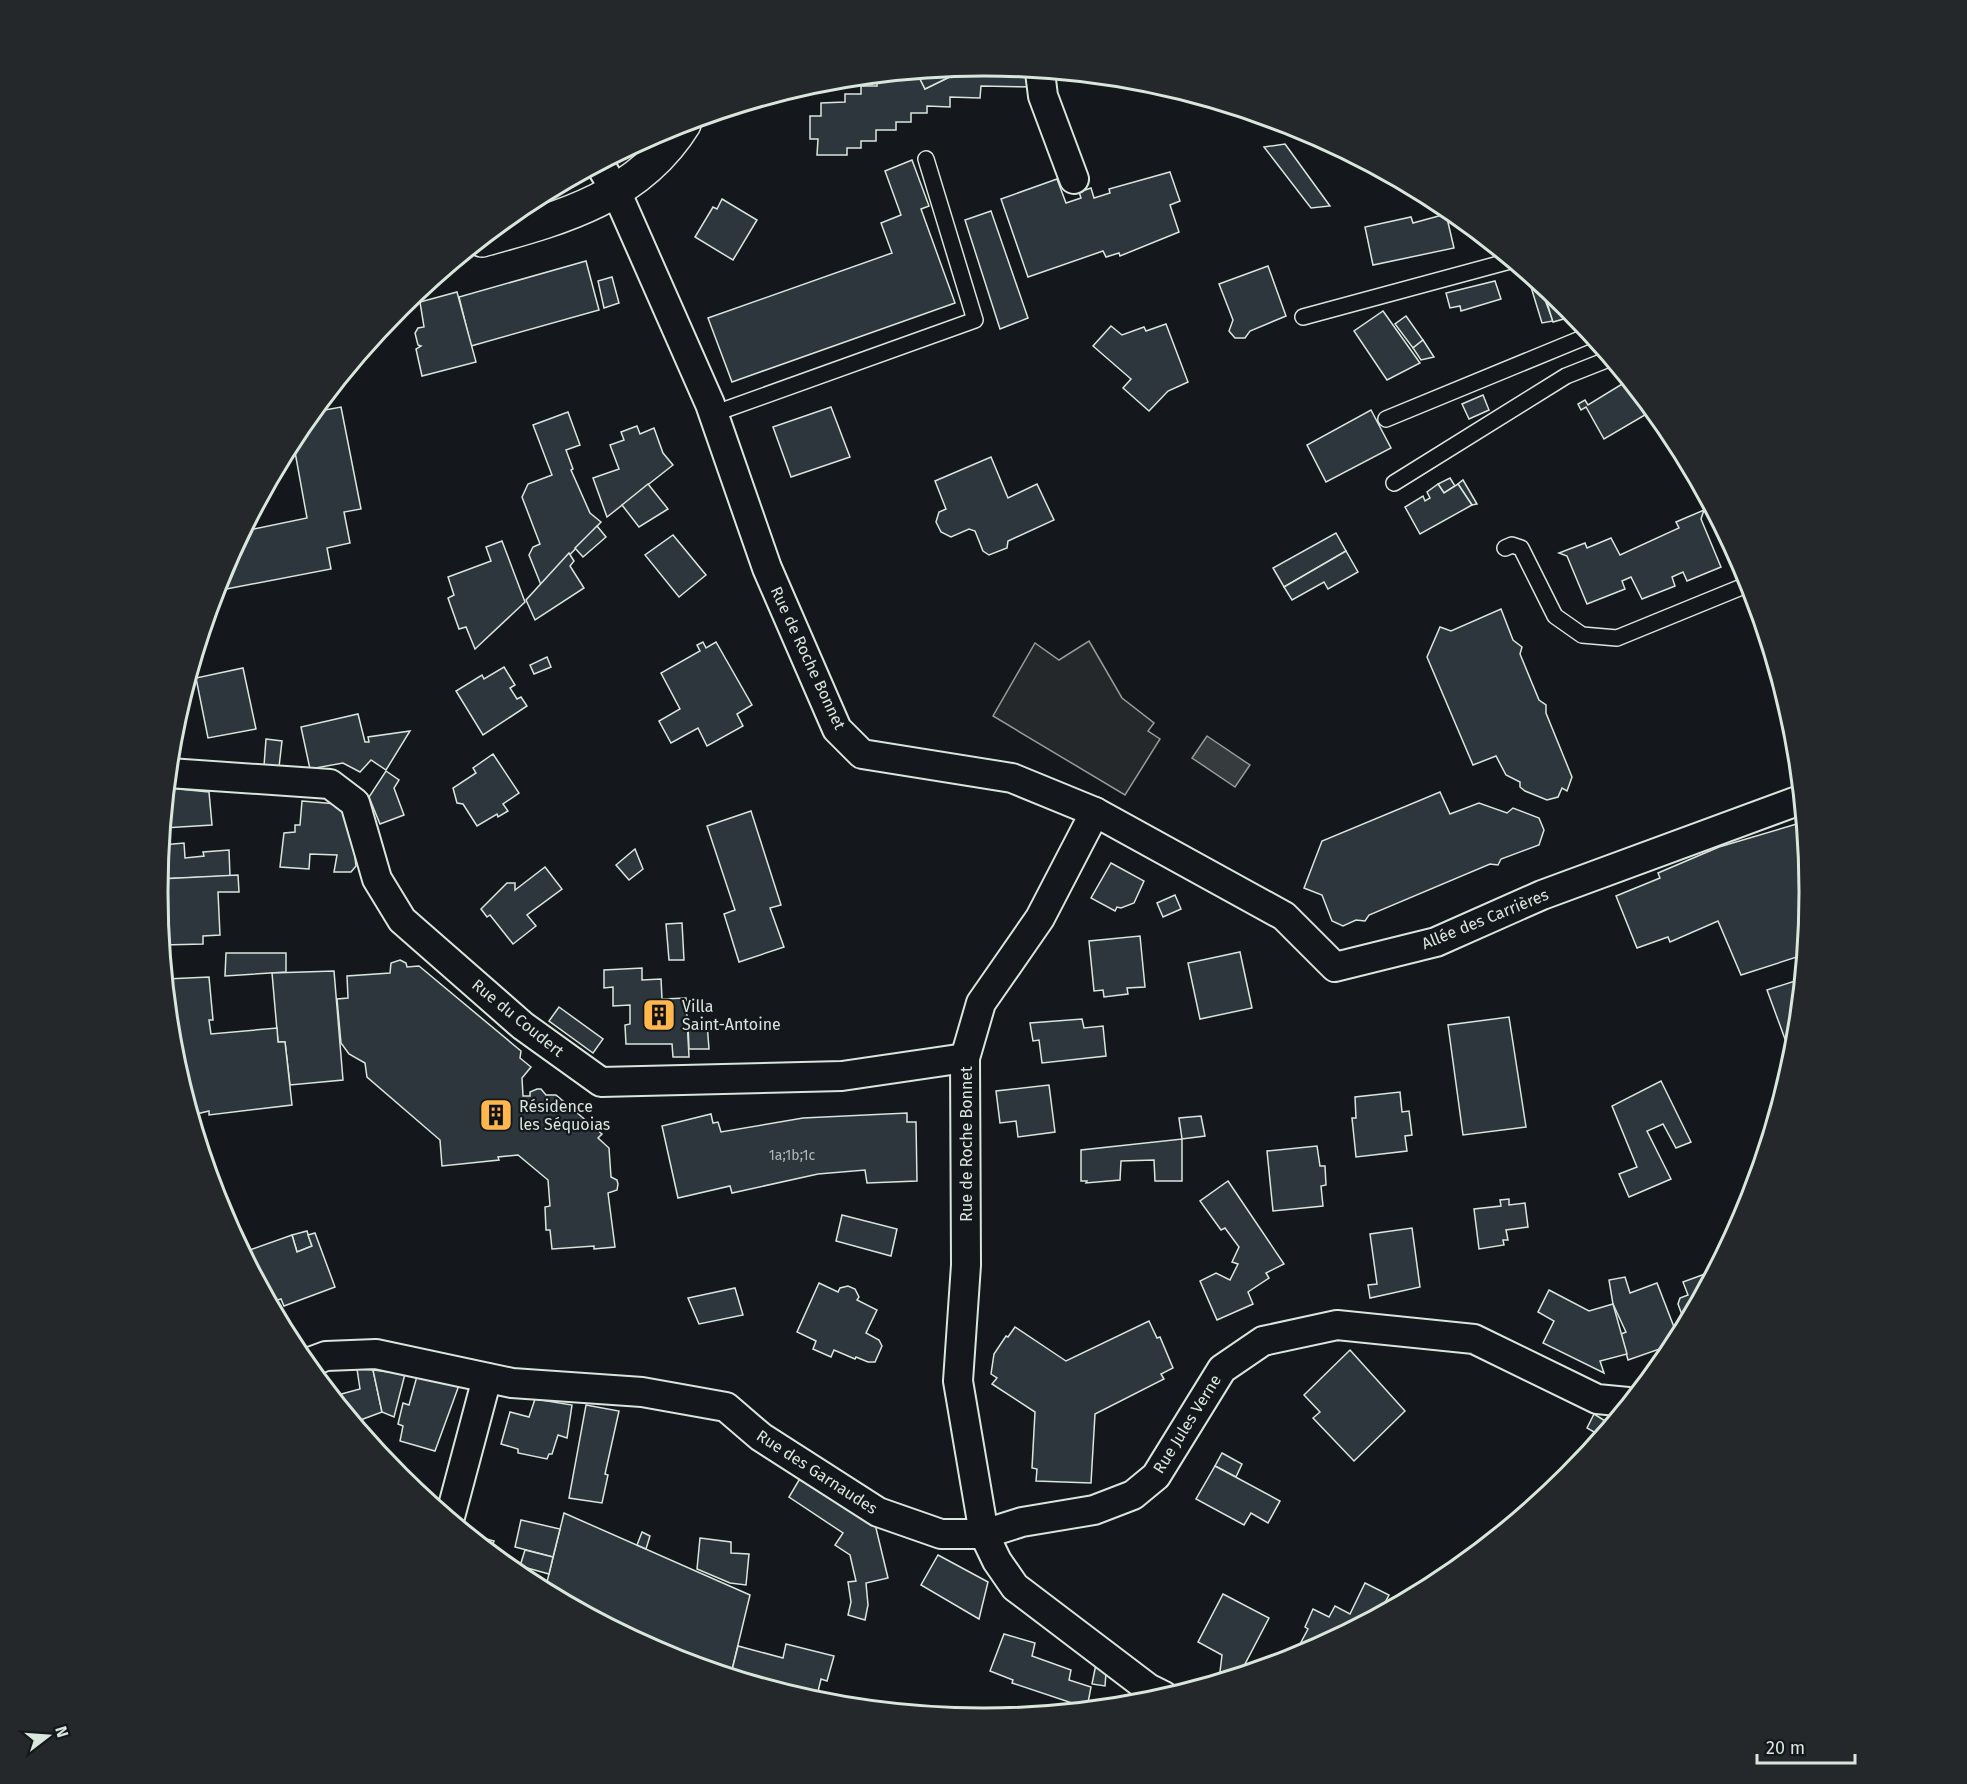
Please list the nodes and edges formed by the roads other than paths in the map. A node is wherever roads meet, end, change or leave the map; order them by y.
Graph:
1 (1041, 78) edge
2 (672, 139) edge
3 (926, 159) dead end
4 (608, 178) edge
5 (1074, 179) dead end
6 (502, 234) edge
7 (1502, 263) edge
8 (1303, 317) dead end
9 (1582, 338) edge
10 (1603, 361) edge
11 (713, 414) junction
12 (1386, 419) dead end
13 (1394, 483) dead end
14 (1505, 548) dead end
15 (1740, 588) edge
16 (177, 774) edge
17 (1794, 802) edge
18 (1095, 813) junction
19 (965, 1058) junction
20 (316, 1360) edge
21 (488, 1378) junction
22 (1620, 1401) edge
23 (452, 1510) edge
24 (984, 1534) junction
25 (1152, 1690) edge

1 - 5 street
2 - 4 main road
3 - 11 lane
4 - 6 main road
4 - 11 street, Rue de Roche Bonnet
7 - 8 lane
9 - 12 lane
10 - 13 lane
11 - 18 street, Rue de Roche Bonnet
14 - 15 lane
16 - 19 street, Rue du Coudert
17 - 18 street, Allée des Carrières
18 - 19 street, Rue de Roche Bonnet
19 - 24 street, Rue de Roche Bonnet
20 - 21 street, Rue des Garnaudes
21 - 23 street
21 - 24 street, Rue des Garnaudes
22 - 24 street, Rue Jules Verne
24 - 25 street

